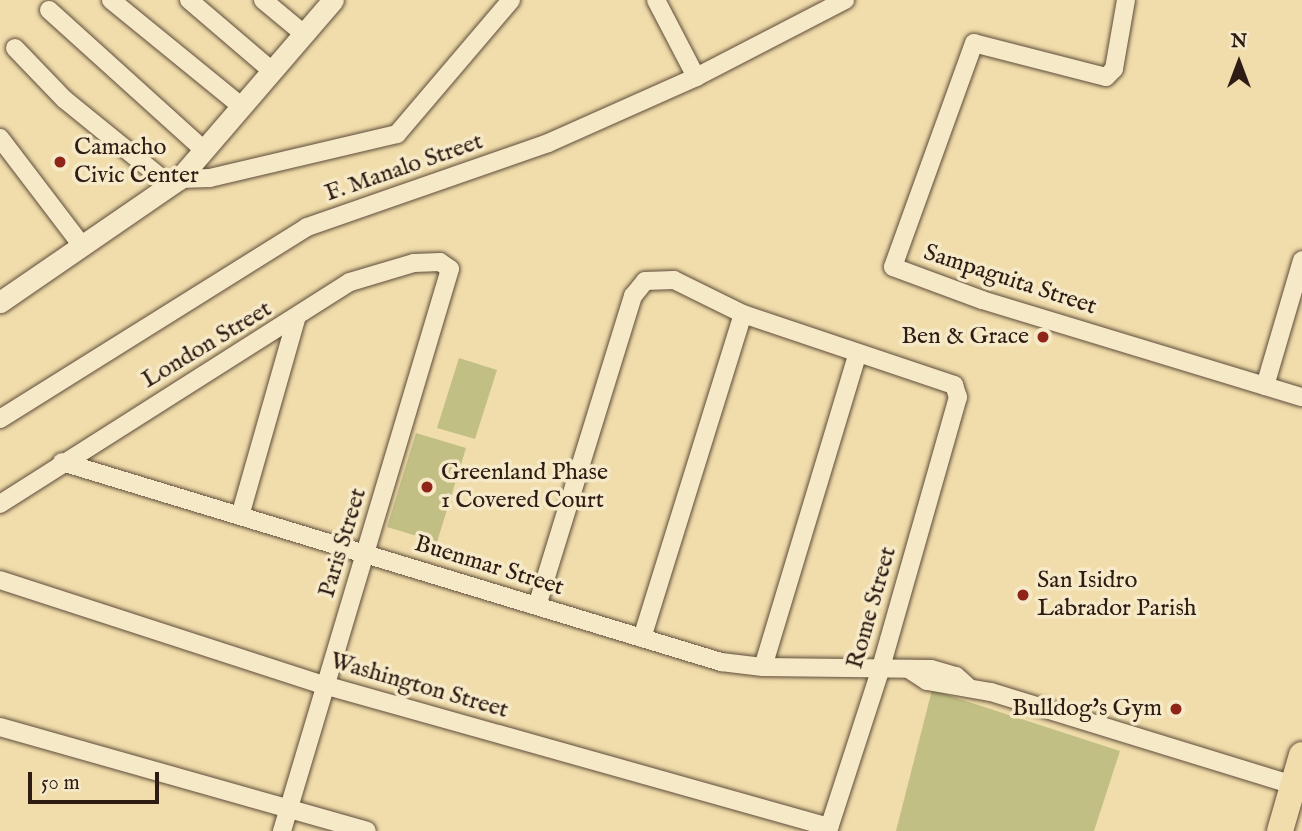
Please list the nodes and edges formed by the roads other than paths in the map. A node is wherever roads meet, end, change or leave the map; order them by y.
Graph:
1 (111, 0) edge
2 (189, 0) edge
3 (263, 0) edge
4 (333, 0) edge
5 (511, 0) edge
6 (656, 0) edge
7 (845, 0) edge
8 (1126, 0) edge
9 (49, 10) dead end
10 (304, 34) junction
11 (15, 48) dead end
12 (272, 71) junction
13 (696, 77) junction
14 (242, 107) junction
15 (0, 138) edge
16 (204, 150) junction
17 (175, 183) junction
18 (83, 247) junction
19 (1302, 260) edge
20 (450, 270) joint
21 (0, 302) edge
22 (743, 314) junction
23 (296, 319) junction
24 (857, 355) junction
25 (1265, 386) junction
26 (1302, 397) edge
27 (0, 419) edge
28 (62, 462) junction
29 (0, 504) edge
30 (240, 516) junction
31 (365, 554) junction
32 (0, 580) edge
33 (537, 606) junction
34 (642, 638) junction
35 (763, 667) junction
36 (881, 668) junction
37 (324, 685) junction
38 (0, 727) edge
39 (1302, 755) edge
40 (1293, 785) junction
41 (288, 808) junction
42 (829, 829) edge
43 (282, 831) edge
44 (368, 831) edge
45 (1280, 831) edge

1 - 14 street
2 - 12 street
3 - 10 street
4 - 10 street
5 - 17 street
6 - 13 street
7 - 13 street, F. Manalo Street
8 - 25 street, Sampaguita Street
9 - 16 street
10 - 12 street
11 - 17 street
12 - 14 street
13 - 27 street, F. Manalo Street
14 - 16 street
15 - 18 street
16 - 17 street
17 - 18 street
18 - 21 street
19 - 25 street
20 - 23 street, London Street
20 - 31 street, Paris Street
22 - 24 street
22 - 33 street
22 - 34 street
23 - 28 street, London Street
23 - 30 street
24 - 35 street
24 - 36 street, Rome Street
25 - 26 street
28 - 29 street, London Street
28 - 30 street, Buenmar Street
30 - 31 street, Buenmar Street
31 - 33 street, Buenmar Street
31 - 37 street, Paris Street
32 - 37 street, Washington Street
33 - 34 street, Buenmar Street
34 - 35 street, Buenmar Street
35 - 36 street, Buenmar Street
36 - 40 street, Buenmar Street
36 - 42 street, Rome Street
37 - 41 street, Paris Street
37 - 42 street, Washington Street
38 - 41 street
39 - 40 main road
40 - 45 main road
41 - 43 street, Paris Street
41 - 44 street

